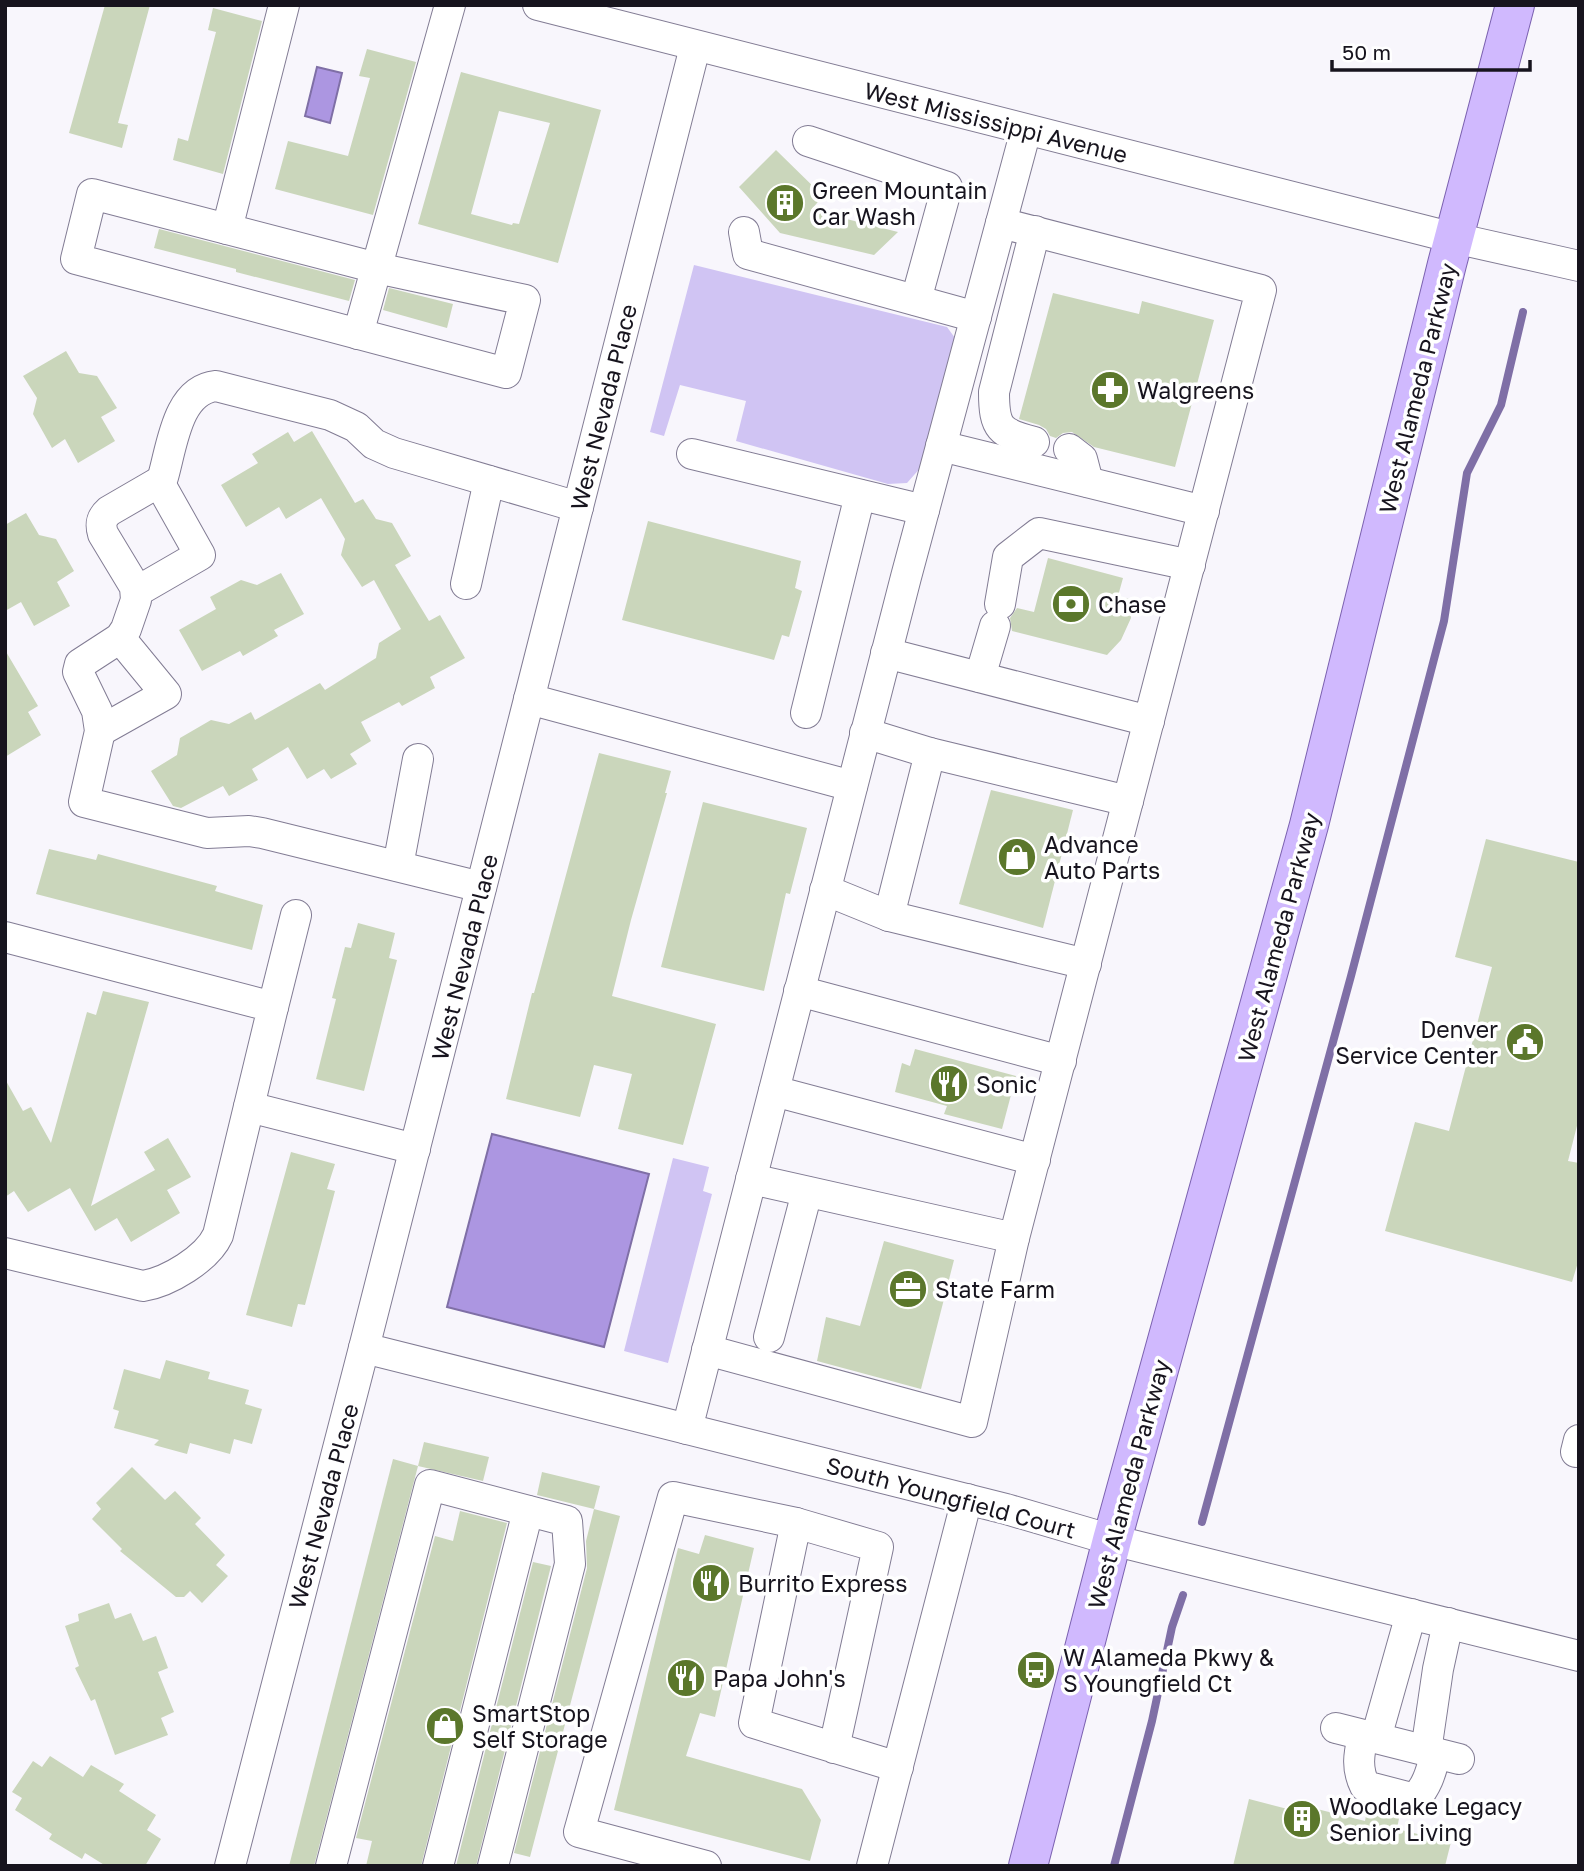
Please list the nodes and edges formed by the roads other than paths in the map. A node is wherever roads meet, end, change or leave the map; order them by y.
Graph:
1 (284, 5) edge
2 (450, 5) edge
3 (538, 5) edge
4 (1515, 5) edge
5 (695, 47) junction
6 (1026, 130) junction
7 (808, 141) dead end
8 (1001, 223) junction
9 (227, 229) junction
10 (1035, 231) junction
11 (744, 232) dead end
12 (1454, 238) junction
13 (1579, 267) edge
14 (376, 268) junction
15 (916, 300) junction
16 (976, 317) junction
17 (358, 334) junction
18 (941, 446) junction
19 (692, 454) dead end
20 (1080, 463) junction
21 (489, 481) junction
22 (159, 482) junction
23 (860, 495) junction
24 (578, 507) junction
25 (924, 510) junction
26 (1204, 510) junction
27 (1190, 565) junction
28 (466, 584) dead end
29 (136, 592) junction
30 (120, 638) junction
31 (886, 653) junction
32 (980, 677) junction
33 (529, 699) junction
34 (806, 713) dead end
35 (1149, 721) junction
36 (100, 731) junction
37 (865, 733) junction
38 (930, 753) junction
39 (418, 759) dead end
40 (852, 786) junction
41 (1128, 802) junction
42 (398, 866) junction
43 (481, 887) junction
44 (825, 890) junction
45 (296, 915) dead end
46 (889, 915) junction
47 (5, 937) edge
48 (1086, 964) junction
49 (799, 991) junction
50 (273, 1007) junction
51 (1061, 1061) junction
52 (774, 1091) junction
53 (249, 1107) junction
54 (415, 1149) junction
55 (1035, 1160) junction
56 (751, 1179) junction
57 (807, 1192) junction
58 (1014, 1238) junction
59 (5, 1253) edge
60 (769, 1337) dead end
61 (365, 1348) junction
62 (707, 1350) junction
63 (687, 1429) junction
64 (967, 1499) junction
65 (528, 1511) junction
66 (796, 1523) junction
67 (1112, 1540) junction
68 (1411, 1614) junction
69 (1448, 1623) junction
70 (1579, 1656) edge
71 (1358, 1734) junction
72 (834, 1748) junction
73 (1441, 1754) junction
74 (898, 1767) junction
75 (230, 1866) edge
76 (331, 1866) edge
77 (438, 1866) edge
78 (493, 1866) edge
79 (706, 1866) edge
80 (872, 1866) edge
81 (1028, 1866) edge

1 - 9 street
2 - 14 street
3 - 5 street, West Mississippi Avenue
4 - 12 main road, West Alameda Parkway
5 - 6 street, West Mississippi Avenue
5 - 24 street, West Nevada Place
6 - 8 street
6 - 12 street, West Mississippi Avenue
7 - 15 street
8 - 10 street
8 - 16 street
9 - 14 street
9 - 17 street
10 - 20 street
10 - 26 street
11 - 15 street
12 - 13 street, West Mississippi Avenue
12 - 67 main road, West Alameda Parkway
14 - 17 street
14 - 17 street
15 - 16 street
16 - 18 street
18 - 20 street
18 - 25 street
19 - 23 street
20 - 26 street
21 - 22 street
21 - 24 street
21 - 28 street
22 - 29 street
22 - 29 street
23 - 25 street
23 - 34 street
24 - 33 street, West Nevada Place
25 - 31 street
26 - 27 street
27 - 32 street
27 - 35 street
29 - 30 street
30 - 36 street
30 - 36 street
31 - 32 street
31 - 37 street
32 - 35 street
33 - 40 street
33 - 43 street, West Nevada Place
35 - 41 street
36 - 42 street
37 - 38 street
37 - 40 street
38 - 41 street
38 - 46 street
39 - 42 street
40 - 44 street
41 - 48 street
42 - 43 street
43 - 54 street, West Nevada Place
44 - 46 street
44 - 49 street
45 - 50 street
46 - 48 street
47 - 50 street
48 - 51 street
49 - 51 street
49 - 52 street
50 - 53 street
51 - 55 street
52 - 55 street
52 - 56 street
53 - 54 street
53 - 59 street
54 - 61 street, West Nevada Place
55 - 58 street
56 - 57 street
56 - 62 street
57 - 58 street
57 - 60 street
58 - 62 street
61 - 63 street, South Youngfield Court
61 - 75 street, West Nevada Place
62 - 63 street
63 - 64 street, South Youngfield Court
64 - 67 street, South Youngfield Court
64 - 74 street
65 - 76 street
65 - 77 street
65 - 78 street
66 - 72 street
66 - 72 street
66 - 79 street
67 - 68 street, South Youngfield Court
67 - 81 main road, West Alameda Parkway
68 - 69 street, South Youngfield Court
68 - 71 street
69 - 70 street, South Youngfield Court
69 - 73 street
71 - 73 street
71 - 73 street
72 - 74 street
74 - 80 street

